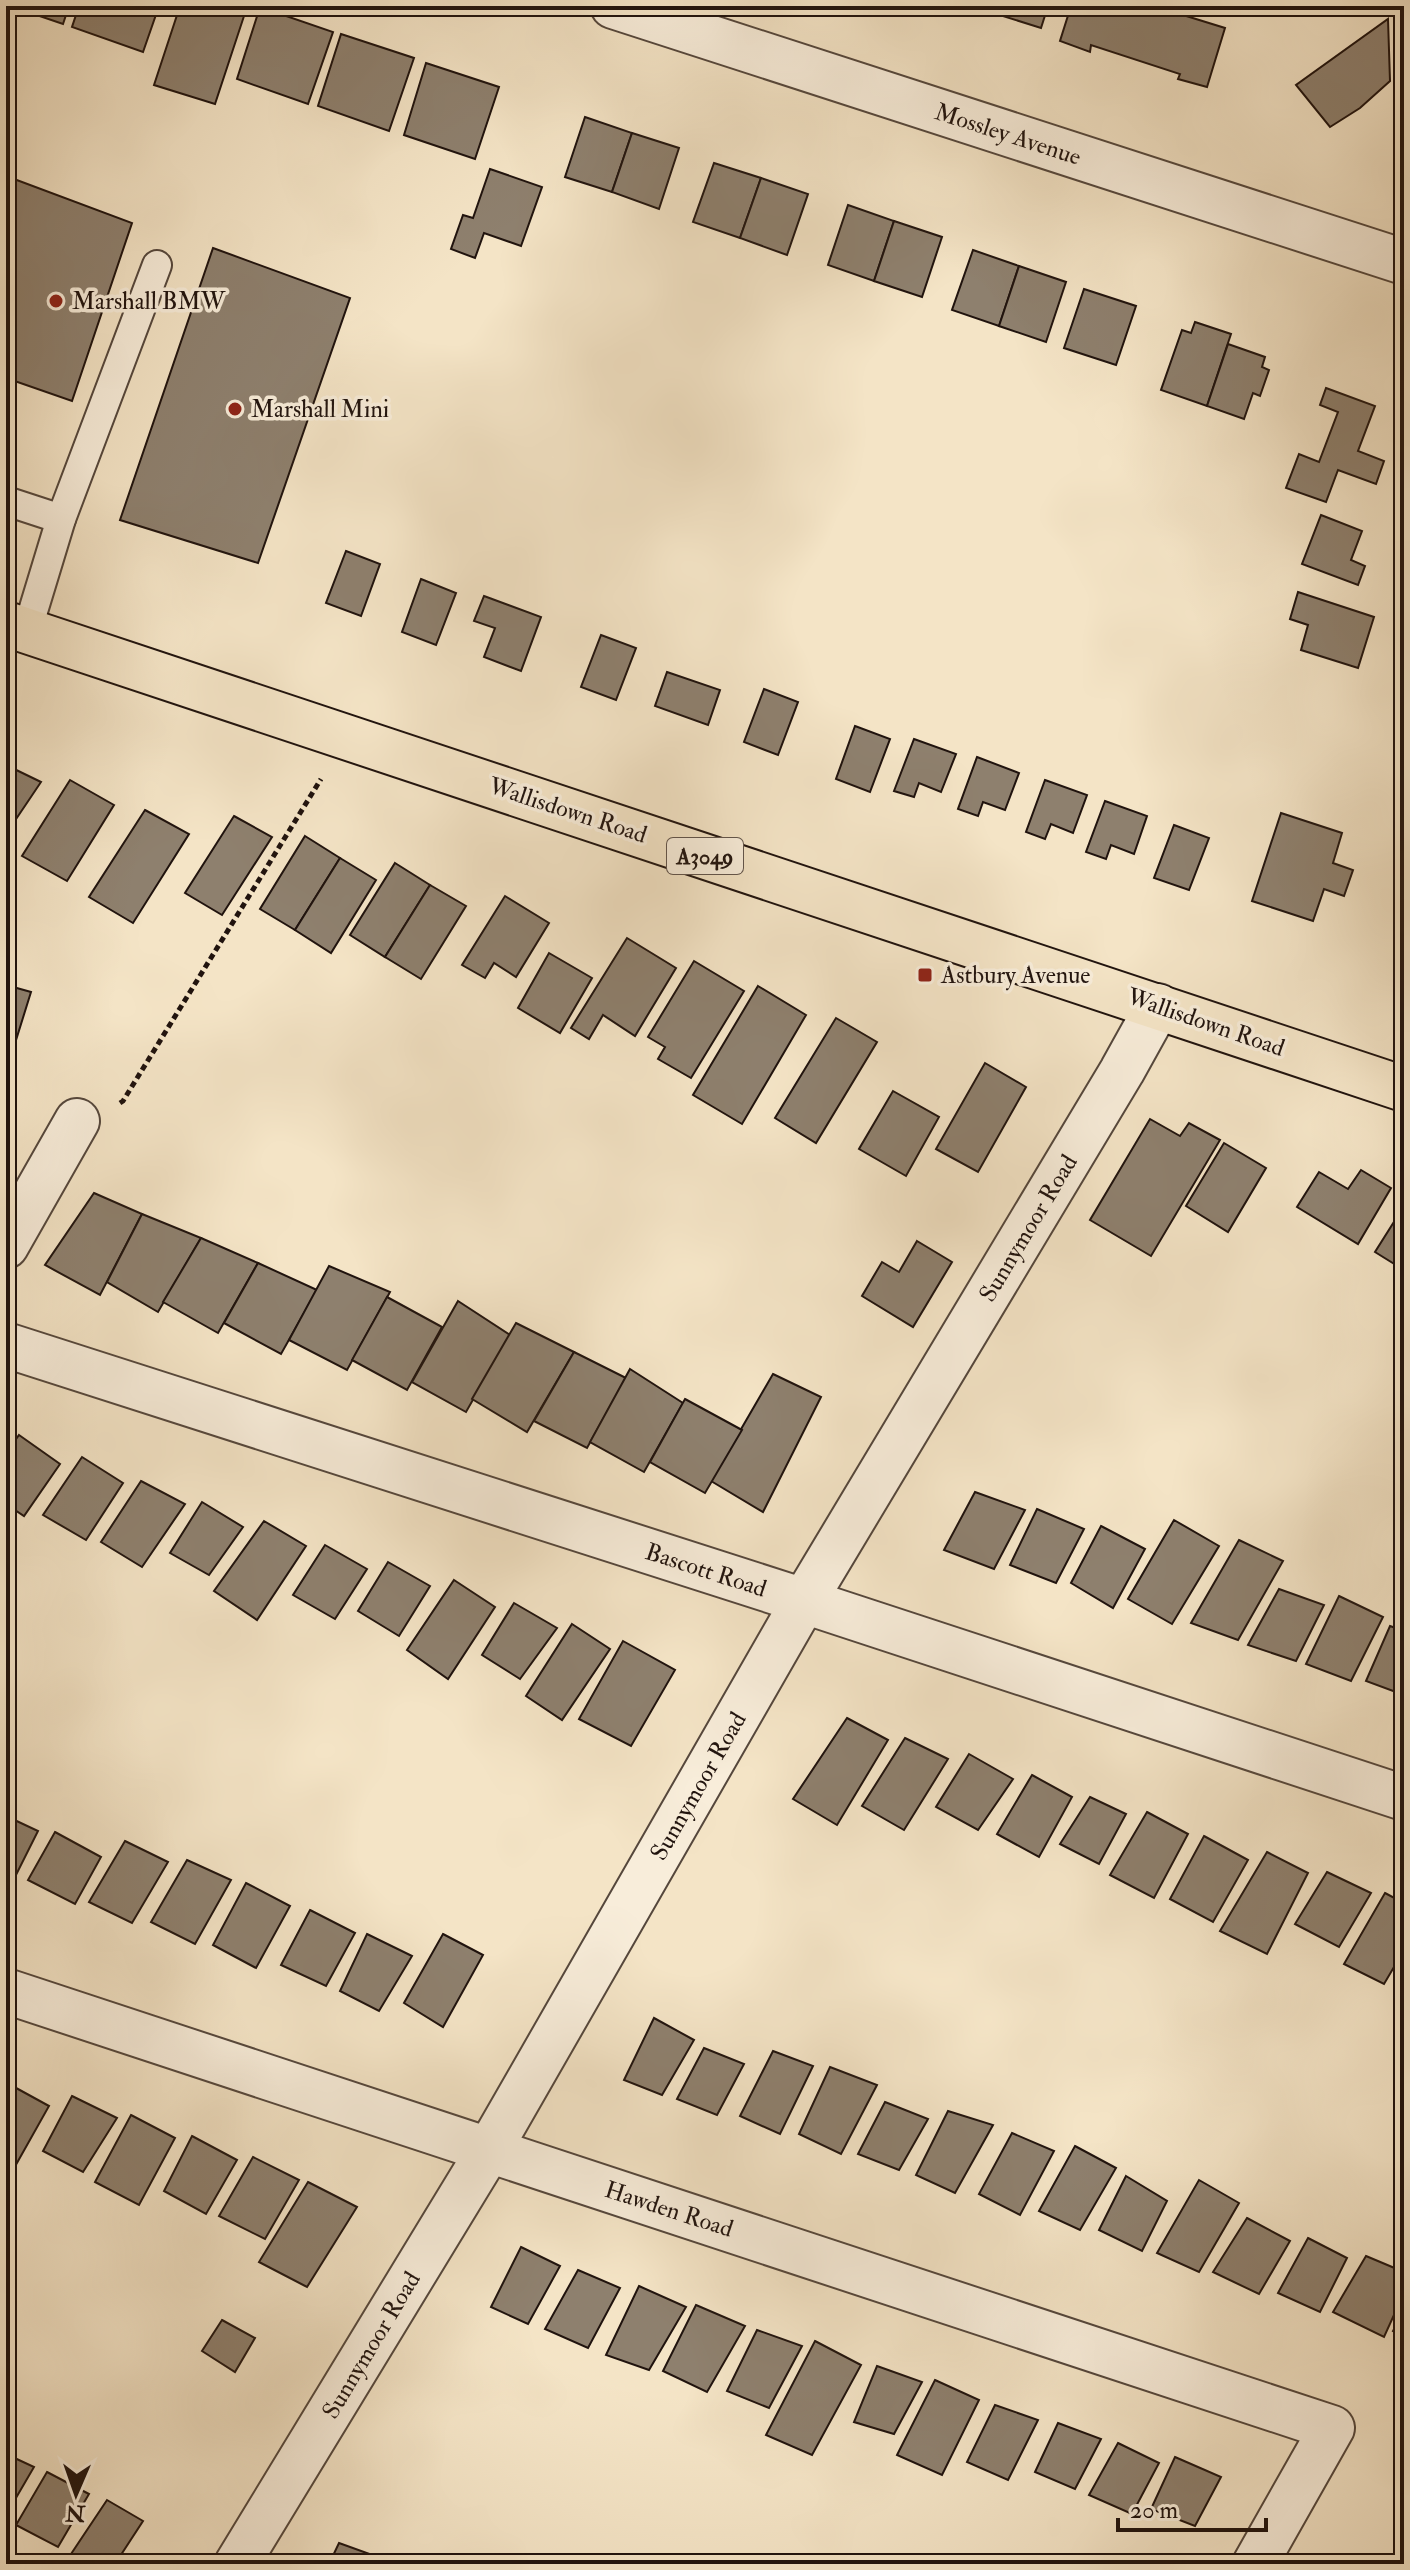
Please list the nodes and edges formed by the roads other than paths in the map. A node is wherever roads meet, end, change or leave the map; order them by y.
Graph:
1 (613, 6) edge
2 (1404, 262) edge
3 (157, 265) dead end
4 (6, 501) edge
5 (61, 519) junction
6 (16, 627) edge
7 (1158, 1006) junction
8 (1404, 1089) edge
9 (77, 1121) road end
10 (6, 1246) edge
11 (6, 1345) edge
12 (804, 1601) junction
13 (1404, 1798) edge
14 (6, 1991) edge
15 (489, 2150) junction
16 (237, 2564) edge
17 (1255, 2564) edge

1 - 2 street, Mossley Avenue
3 - 5 lane
4 - 5 lane
5 - 6 lane
6 - 7 main road, Wallisdown Road / A3049
7 - 8 main road, Wallisdown Road / A3049
7 - 12 street, Sunnymoor Road
9 - 10 street
11 - 12 street, Bascott Road
12 - 13 street, Bascott Road
12 - 15 street, Sunnymoor Road
14 - 15 street, Hawden Road
15 - 16 street, Sunnymoor Road
15 - 17 street, Hawden Road

